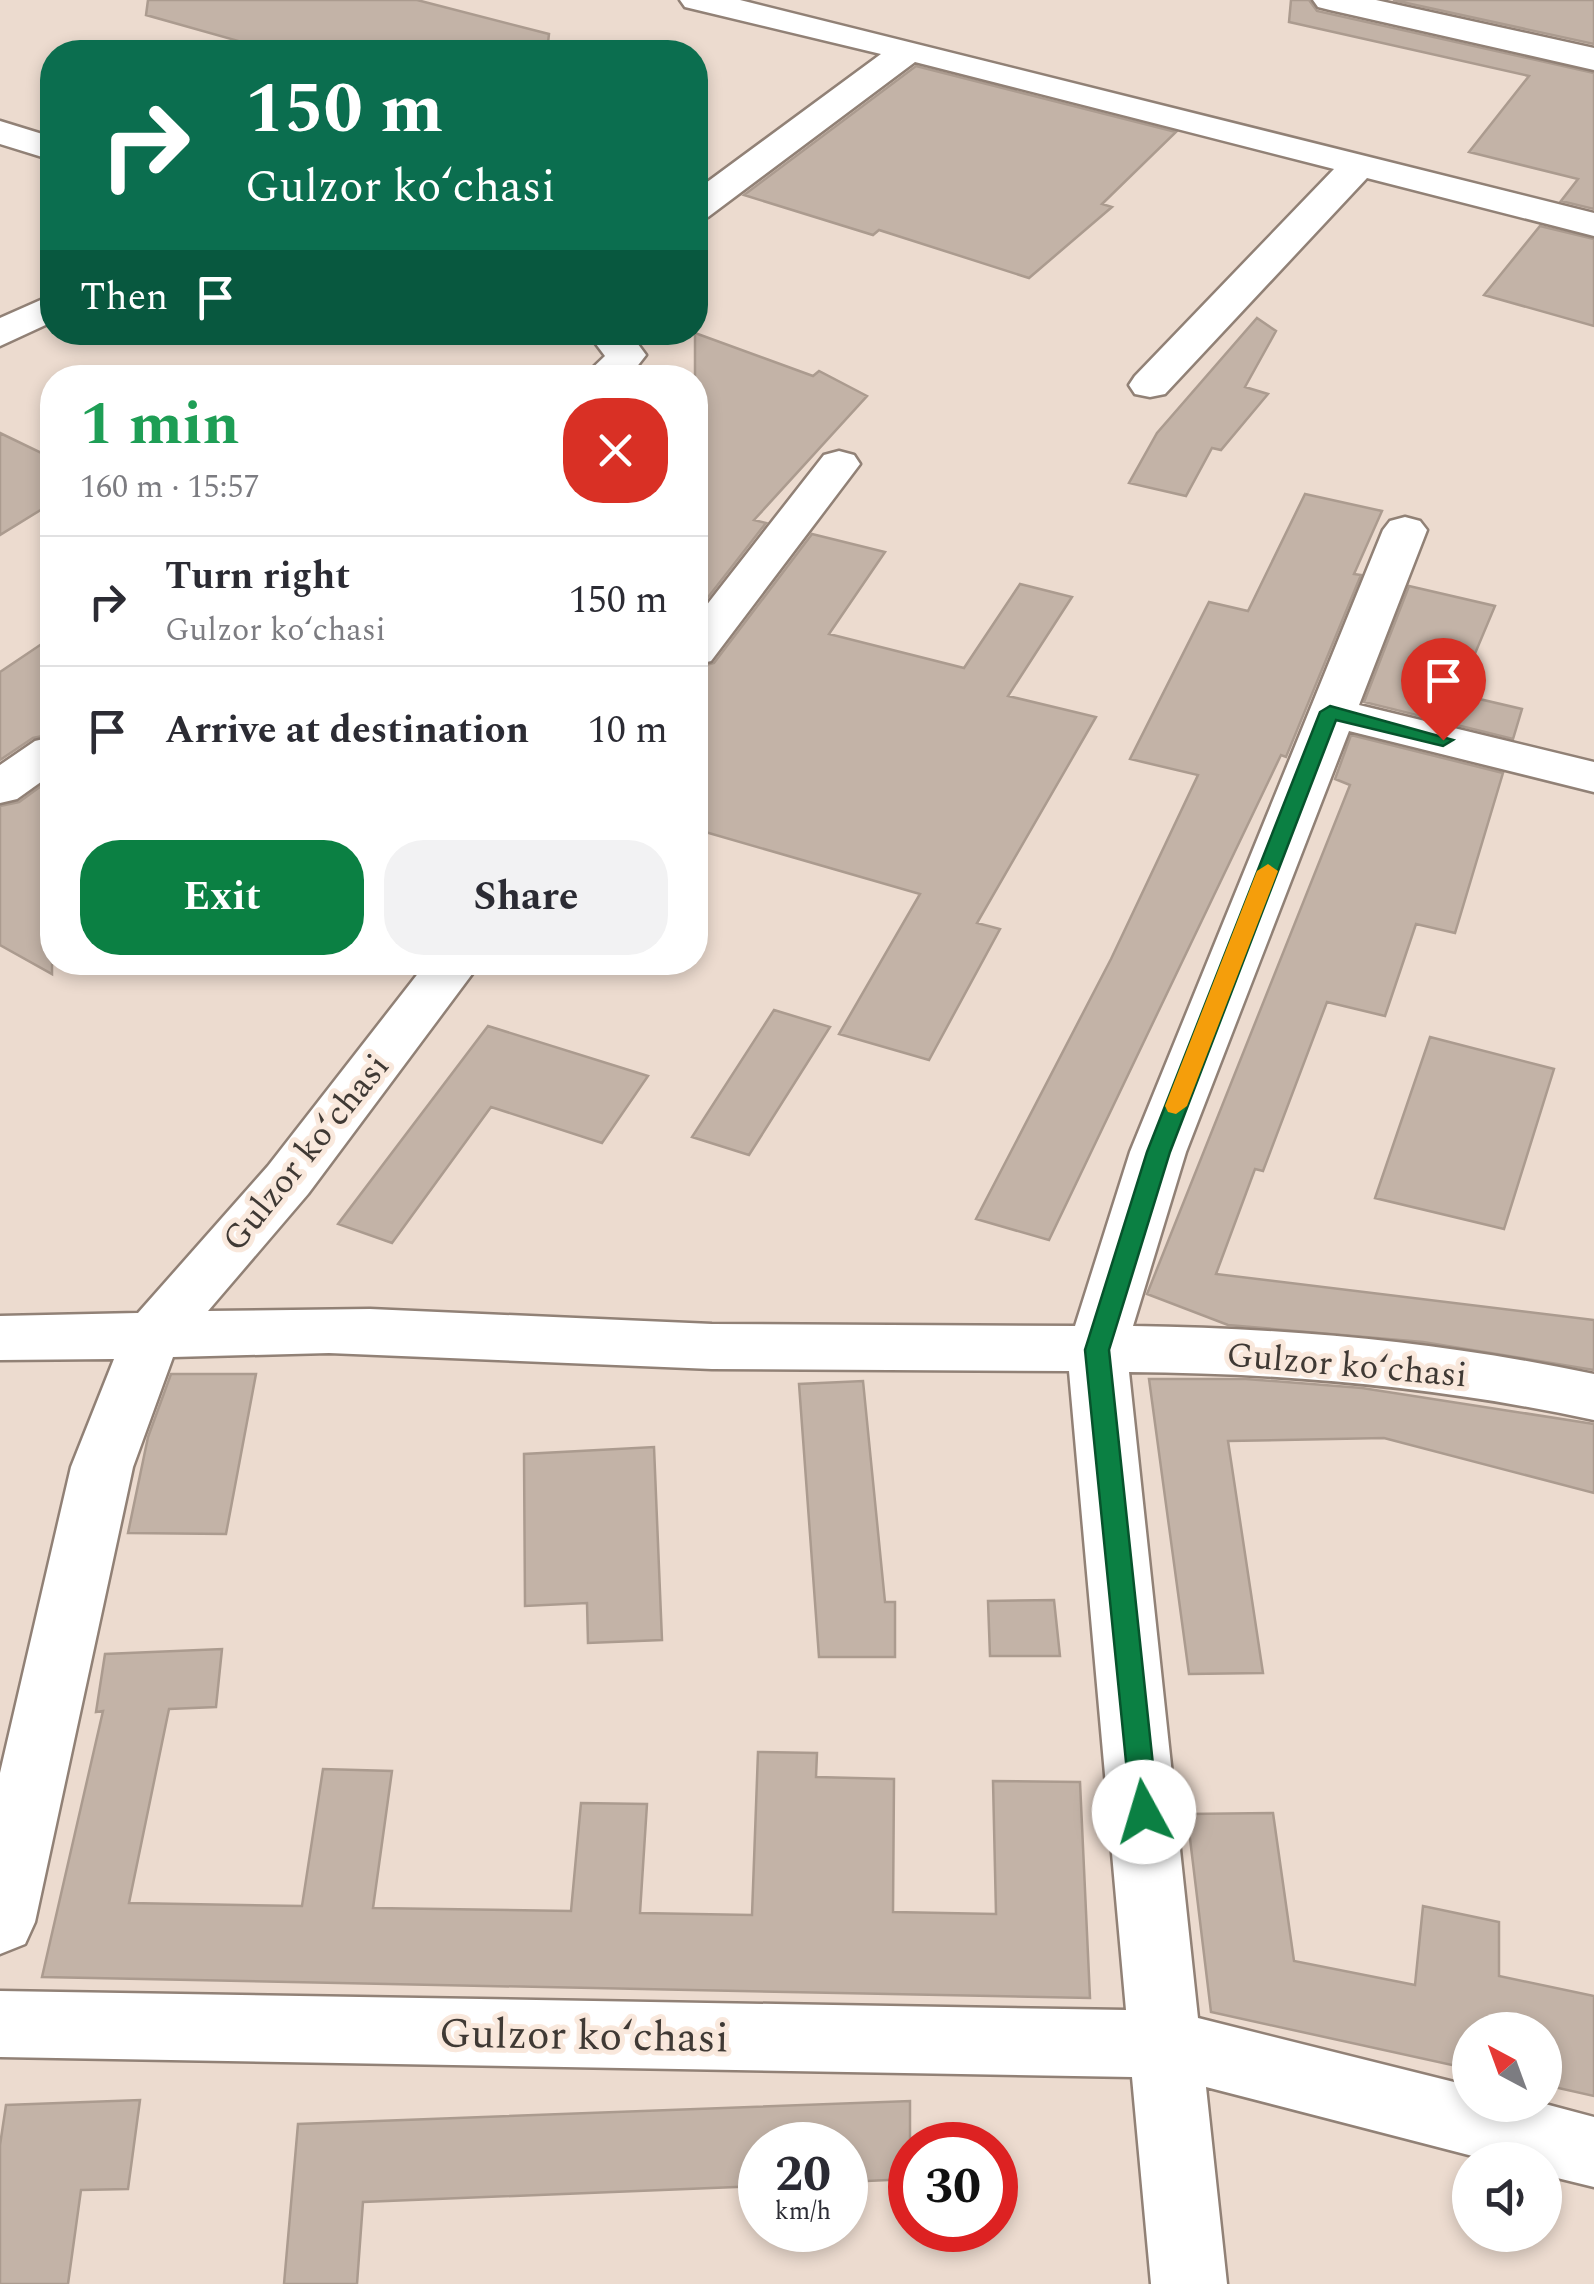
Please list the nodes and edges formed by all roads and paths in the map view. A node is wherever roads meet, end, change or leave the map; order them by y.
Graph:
1 (697, 0) edge
2 (1330, 0) edge
3 (909, 50) junction
4 (1594, 59) edge
5 (0, 132) edge
6 (40, 146) edge
7 (1361, 163) junction
8 (708, 199) edge
9 (1594, 225) edge
10 (40, 313) edge
11 (0, 334) edge
12 (618, 345) edge
13 (619, 365) edge
14 (1150, 385) dead end
15 (839, 464) dead end
16 (1406, 530) dead end
17 (708, 634) edge
18 (1330, 712) junction
19 (40, 760) edge
20 (1594, 778) edge
21 (0, 788) edge
22 (445, 975) edge
23 (0, 1338) edge
24 (150, 1338) junction
25 (1097, 1350) junction
26 (1594, 1397) edge
27 (0, 1922) edge
28 (0, 2024) edge
29 (1168, 2044) junction
30 (1594, 2152) edge
31 (1189, 2284) edge

1 - 3 street
2 - 4 street
3 - 7 street
3 - 8 street
5 - 6 street
7 - 9 street
7 - 14 street
10 - 11 street
12 - 13 street
15 - 17 street
16 - 18 street
18 - 20 street
18 - 25 street
19 - 21 street
22 - 24 street, Gulzor koʻchasi
23 - 24 street, Gulzor koʻchasi
24 - 25 street, Gulzor koʻchasi
24 - 27 street, Gulzor koʻchasi
25 - 26 street, Gulzor koʻchasi
25 - 29 street
28 - 29 street, Gulzor koʻchasi
29 - 30 street, Gulzor koʻchasi
29 - 31 street

